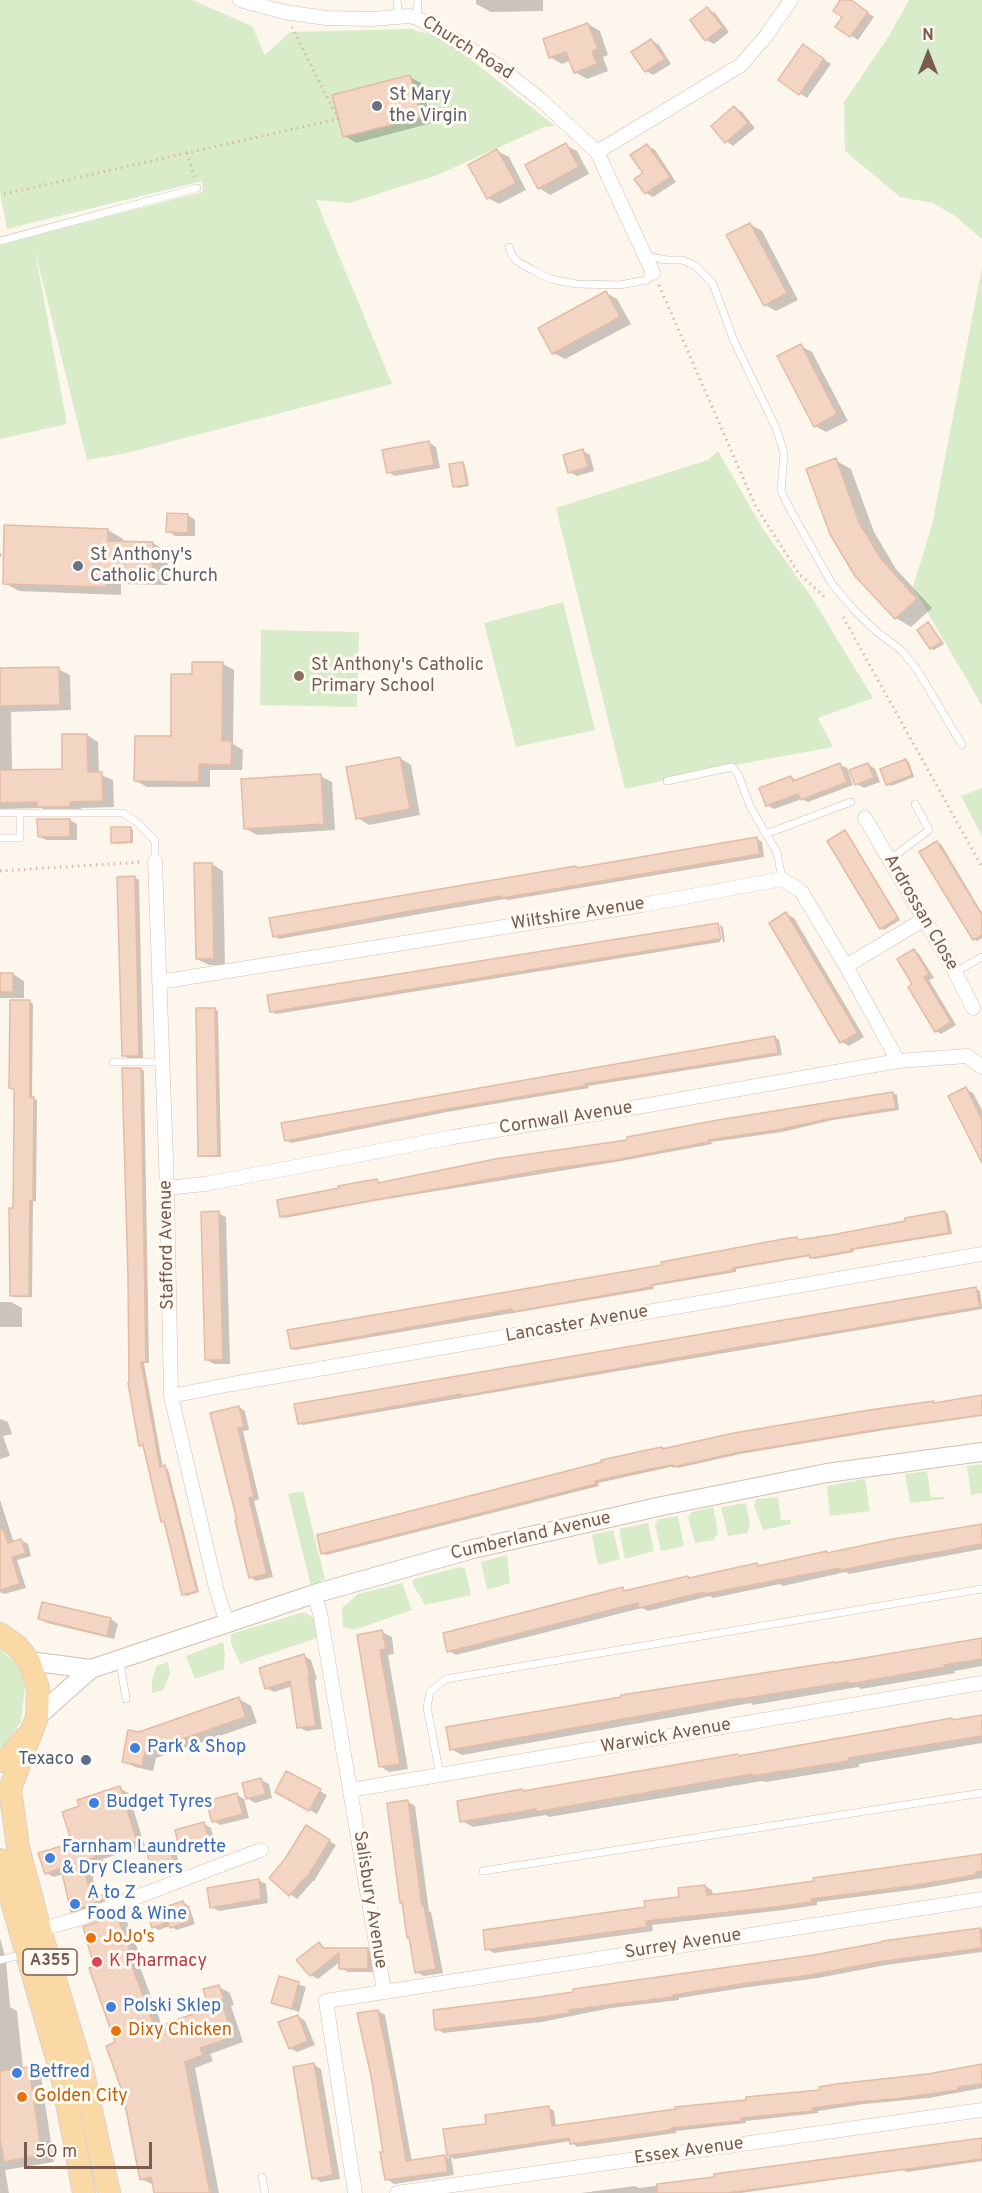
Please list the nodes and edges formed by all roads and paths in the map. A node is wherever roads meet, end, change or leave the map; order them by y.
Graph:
1 (240, 0) edge
2 (397, 0) edge
3 (418, 0) edge
4 (791, 0) edge
5 (284, 12) junction
6 (399, 17) junction
7 (417, 18) junction
8 (597, 152) junction
9 (187, 153) junction
10 (197, 188) joint
11 (4, 194) dead end
12 (0, 241) edge
13 (509, 247) dead end
14 (650, 265) junction
15 (830, 600) dead end
16 (843, 617) dead end
17 (962, 745) dead end
18 (668, 780) dead end
19 (851, 802) dead end
20 (915, 804) dead end
21 (0, 813) edge
22 (20, 813) junction
23 (865, 818) dead end
24 (766, 834) junction
25 (0, 838) edge
26 (889, 860) junction
27 (155, 861) junction
28 (982, 867) edge
29 (0, 871) edge
30 (782, 879) junction
31 (923, 920) junction
32 (982, 957) edge
33 (846, 966) junction
34 (955, 972) junction
35 (159, 982) junction
36 (972, 1008) dead end
37 (898, 1061) junction
38 (112, 1062) dead end
39 (162, 1062) junction
40 (982, 1067) edge
41 (167, 1188) junction
42 (982, 1254) edge
43 (171, 1396) junction
44 (982, 1452) edge
45 (982, 1589) edge
46 (314, 1594) junction
47 (226, 1623) junction
48 (0, 1634) edge
49 (120, 1659) junction
50 (29, 1661) junction
51 (91, 1669) junction
52 (982, 1683) edge
53 (126, 1699) dead end
54 (34, 1724) junction
55 (0, 1761) edge
56 (440, 1775) junction
57 (351, 1790) junction
58 (982, 1793) edge
59 (261, 1850) dead end
60 (0, 1860) edge
61 (483, 1871) dead end
62 (982, 1899) edge
63 (29, 1940) junction
64 (0, 1960) edge
65 (384, 1991) junction
66 (982, 2110) edge
67 (262, 2177) dead end
68 (84, 2193) edge
69 (109, 2193) edge
70 (265, 2193) edge
71 (355, 2193) edge
72 (397, 2193) edge

1 - 5 street, Church Road
2 - 6 lane
3 - 7 lane
4 - 8 street
5 - 6 street, Church Road
5 - 9 path
6 - 7 street, Church Road
7 - 8 street, Church Road
8 - 14 street, Church Road
9 - 10 path
9 - 11 path
10 - 12 lane
13 - 14 lane
14 - 15 path
14 - 17 lane
16 - 28 path
18 - 24 lane
19 - 24 lane
20 - 26 lane
21 - 22 lane
22 - 25 lane
22 - 27 lane
23 - 26 street, Ardrossan Close
24 - 30 lane
26 - 31 street, Ardrossan Close
27 - 29 path
27 - 35 street, Stafford Avenue
30 - 33 street
30 - 35 street, Wiltshire Avenue
31 - 33 street
31 - 34 street, Ardrossan Close
32 - 34 lane
33 - 37 street
34 - 36 street, Ardrossan Close
35 - 39 street, Stafford Avenue
37 - 40 street, Cornwall Avenue
37 - 41 street, Cornwall Avenue
38 - 39 lane
39 - 41 street, Stafford Avenue
41 - 43 street, Stafford Avenue
42 - 43 street, Lancaster Avenue
43 - 47 street, Stafford Avenue
44 - 46 street, Cumberland Avenue
45 - 56 lane
46 - 47 street, Cumberland Avenue
46 - 57 street, Salisbury Avenue
47 - 49 street, Cumberland Avenue
48 - 50 main road, A355
49 - 51 street, Cumberland Avenue
49 - 53 lane
50 - 51 street, Cumberland Avenue
50 - 54 main road, A355
51 - 54 street, Cumberland Avenue
52 - 56 street, Warwick Avenue
54 - 55 main road
54 - 63 main road, A355
56 - 57 street, Warwick Avenue
57 - 65 street, Salisbury Avenue
58 - 61 lane
59 - 63 street
60 - 63 main road, A355
62 - 65 street, Surrey Avenue
63 - 64 lane
63 - 68 main road, A355
63 - 69 main road, A355
65 - 71 street, Salisbury Avenue
66 - 72 street, Essex Avenue
67 - 70 lane

